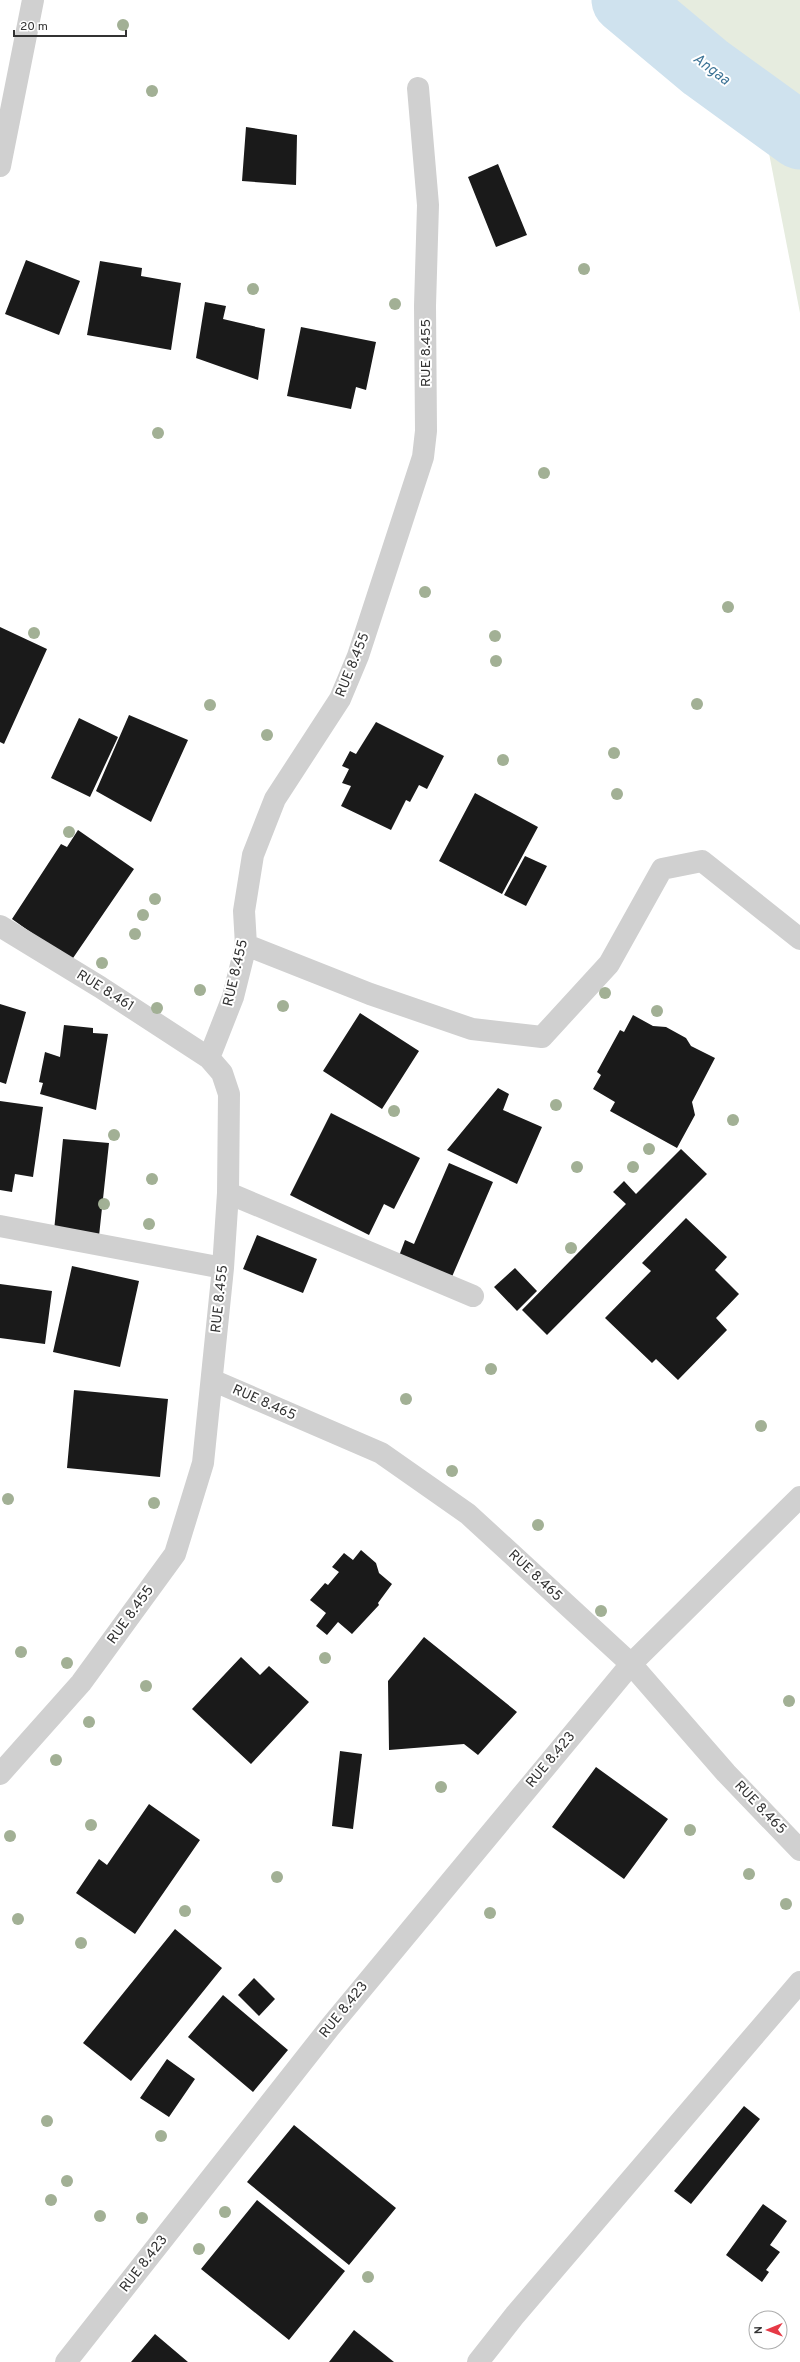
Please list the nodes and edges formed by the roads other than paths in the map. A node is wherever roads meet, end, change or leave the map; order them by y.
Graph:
1 (33, 0) edge
2 (418, 88) dead end
3 (0, 166) edge
4 (0, 926) edge
5 (800, 939) edge
6 (246, 945) junction
7 (209, 1058) junction
8 (228, 1193) junction
9 (0, 1226) edge
10 (223, 1268) junction
11 (474, 1296) dead end
12 (212, 1380) junction
13 (800, 1497) edge
14 (631, 1664) junction
15 (0, 1774) edge
16 (800, 1850) edge
17 (800, 1982) edge
18 (66, 2362) edge
19 (478, 2362) edge

1 - 3 street
2 - 6 street, RUE 8.455
4 - 7 street, RUE 8.461
5 - 6 street
6 - 7 street, RUE 8.455
7 - 8 street, RUE 8.455
8 - 10 street, RUE 8.455
8 - 11 street
9 - 10 street
10 - 12 street, RUE 8.455
12 - 14 street, RUE 8.465
12 - 15 street, RUE 8.455
13 - 14 street, RUE 8.423
14 - 16 street, RUE 8.465
14 - 18 street, RUE 8.423
17 - 19 street

